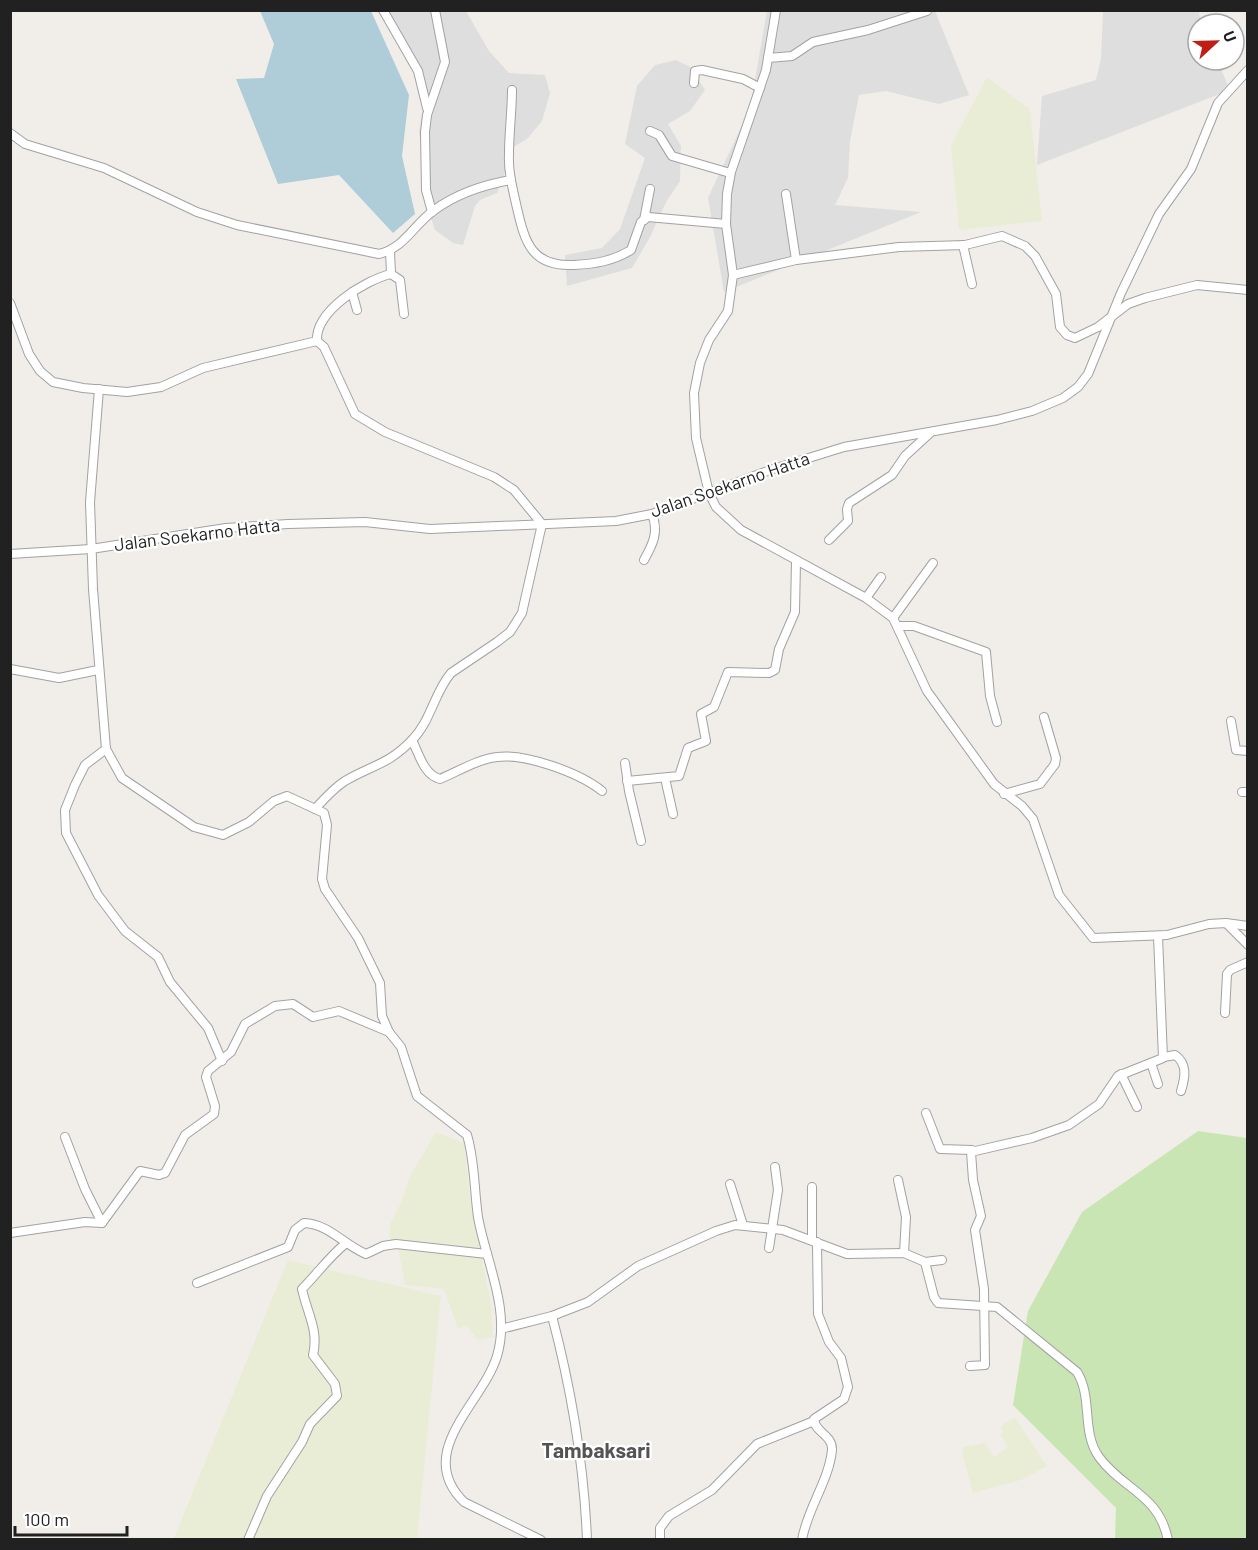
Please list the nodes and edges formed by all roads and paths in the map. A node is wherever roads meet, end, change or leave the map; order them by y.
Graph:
1 (383, 10) edge
2 (435, 10) edge
3 (776, 10) edge
4 (927, 11) edge
5 (768, 58) junction
6 (1248, 70) edge
7 (694, 83) dead end
8 (760, 88) junction
9 (512, 90) dead end
10 (427, 115) junction
11 (650, 131) dead end
12 (10, 133) edge
13 (730, 173) junction
14 (511, 180) junction
15 (650, 189) dead end
16 (786, 194) dead end
17 (432, 212) junction
18 (644, 220) junction
19 (726, 224) junction
20 (963, 245) junction
21 (390, 251) junction
22 (796, 260) junction
23 (391, 274) junction
24 (733, 275) junction
25 (972, 284) dead end
26 (1248, 290) edge
27 (352, 292) junction
28 (10, 303) edge
29 (357, 310) dead end
30 (404, 314) dead end
31 (1113, 315) junction
32 (317, 341) junction
33 (99, 389) junction
34 (931, 432) junction
35 (710, 493) junction
36 (652, 514) junction
37 (542, 524) junction
38 (829, 540) dead end
39 (91, 549) junction
40 (10, 554) edge
41 (644, 560) dead end
42 (796, 561) junction
43 (933, 563) dead end
44 (881, 577) dead end
45 (866, 598) junction
46 (893, 618) junction
47 (897, 627) junction
48 (10, 669) edge
49 (98, 670) junction
50 (1044, 717) dead end
51 (1231, 721) dead end
52 (997, 722) dead end
53 (412, 740) junction
54 (106, 749) junction
55 (1248, 751) edge
56 (625, 763) dead end
57 (665, 778) junction
58 (627, 781) junction
59 (602, 791) dead end
60 (1004, 794) junction
61 (315, 809) junction
62 (673, 814) dead end
63 (641, 842) dead end
64 (1226, 922) junction
65 (1248, 926) edge
66 (1158, 936) junction
67 (1248, 945) edge
68 (1248, 962) edge
69 (1225, 1013) dead end
70 (389, 1032) junction
71 (1164, 1057) junction
72 (222, 1061) junction
73 (1151, 1063) junction
74 (1121, 1074) junction
75 (1158, 1084) dead end
76 (1181, 1091) dead end
77 (1137, 1107) dead end
78 (926, 1113) dead end
79 (65, 1137) dead end
80 (972, 1150) junction
81 (776, 1167) dead end
82 (898, 1180) dead end
83 (730, 1184) dead end
84 (812, 1187) dead end
85 (102, 1223) junction
86 (743, 1225) junction
87 (771, 1228) junction
88 (10, 1233) edge
89 (814, 1241) junction
90 (345, 1244) junction
91 (770, 1248) dead end
92 (487, 1254) junction
93 (904, 1254) junction
94 (942, 1260) dead end
95 (925, 1262) junction
96 (197, 1283) dead end
97 (984, 1304) junction
98 (552, 1316) junction
99 (501, 1329) junction
100 (970, 1366) dead end
101 (814, 1421) junction
102 (248, 1539) edge
103 (541, 1539) edge
104 (587, 1539) edge
105 (660, 1539) edge
106 (802, 1539) edge
107 (1168, 1539) edge

1 - 10 street
2 - 10 street
3 - 5 street
4 - 5 street
5 - 8 street
6 - 31 street, Jalan Soekarno Hatta
7 - 8 street
8 - 13 street
9 - 14 street
10 - 17 street
11 - 13 street
12 - 21 street
13 - 19 street
14 - 17 street
14 - 18 street
15 - 18 street
16 - 22 street
17 - 21 street
18 - 19 street
19 - 24 street
20 - 22 street
20 - 25 street
20 - 31 street
21 - 23 street
22 - 24 street
23 - 27 street
23 - 30 street
24 - 35 street
26 - 31 street
27 - 29 street
27 - 32 street
28 - 33 street
31 - 34 street, Jalan Soekarno Hatta
32 - 33 street
32 - 37 street
33 - 39 street
34 - 35 street, Jalan Soekarno Hatta
34 - 38 street
35 - 36 street, Jalan Soekarno Hatta
35 - 42 street
36 - 37 street, Jalan Soekarno Hatta
36 - 41 street
37 - 39 street, Jalan Soekarno Hatta
37 - 53 street
39 - 40 street, Jalan Soekarno Hatta
39 - 49 street
42 - 45 street
42 - 57 street
43 - 46 street
44 - 45 street
45 - 46 street
46 - 47 street
47 - 52 street
47 - 60 street
48 - 49 street
49 - 54 street
50 - 60 street
51 - 55 street
53 - 59 street
53 - 61 street
54 - 61 street
54 - 72 street
56 - 58 street
57 - 58 street
57 - 62 street
58 - 63 street
60 - 66 street
61 - 70 street
64 - 65 street
64 - 66 street
64 - 67 street
66 - 71 street
68 - 69 street
70 - 72 street
70 - 92 street
71 - 73 street
71 - 76 street
72 - 85 street
73 - 74 street
73 - 75 street
74 - 77 street
74 - 80 street
78 - 80 street
79 - 85 street
80 - 97 street
81 - 87 street
82 - 93 street
83 - 86 street
84 - 89 street
85 - 88 street
86 - 87 street
86 - 98 street
87 - 89 street
87 - 91 street
89 - 93 street
89 - 101 street
90 - 92 street
90 - 96 street
90 - 102 street
92 - 99 street
93 - 95 street
94 - 95 street
95 - 97 street
97 - 100 street
97 - 107 street
98 - 99 street
98 - 104 street
99 - 103 street
101 - 105 street
101 - 106 street

